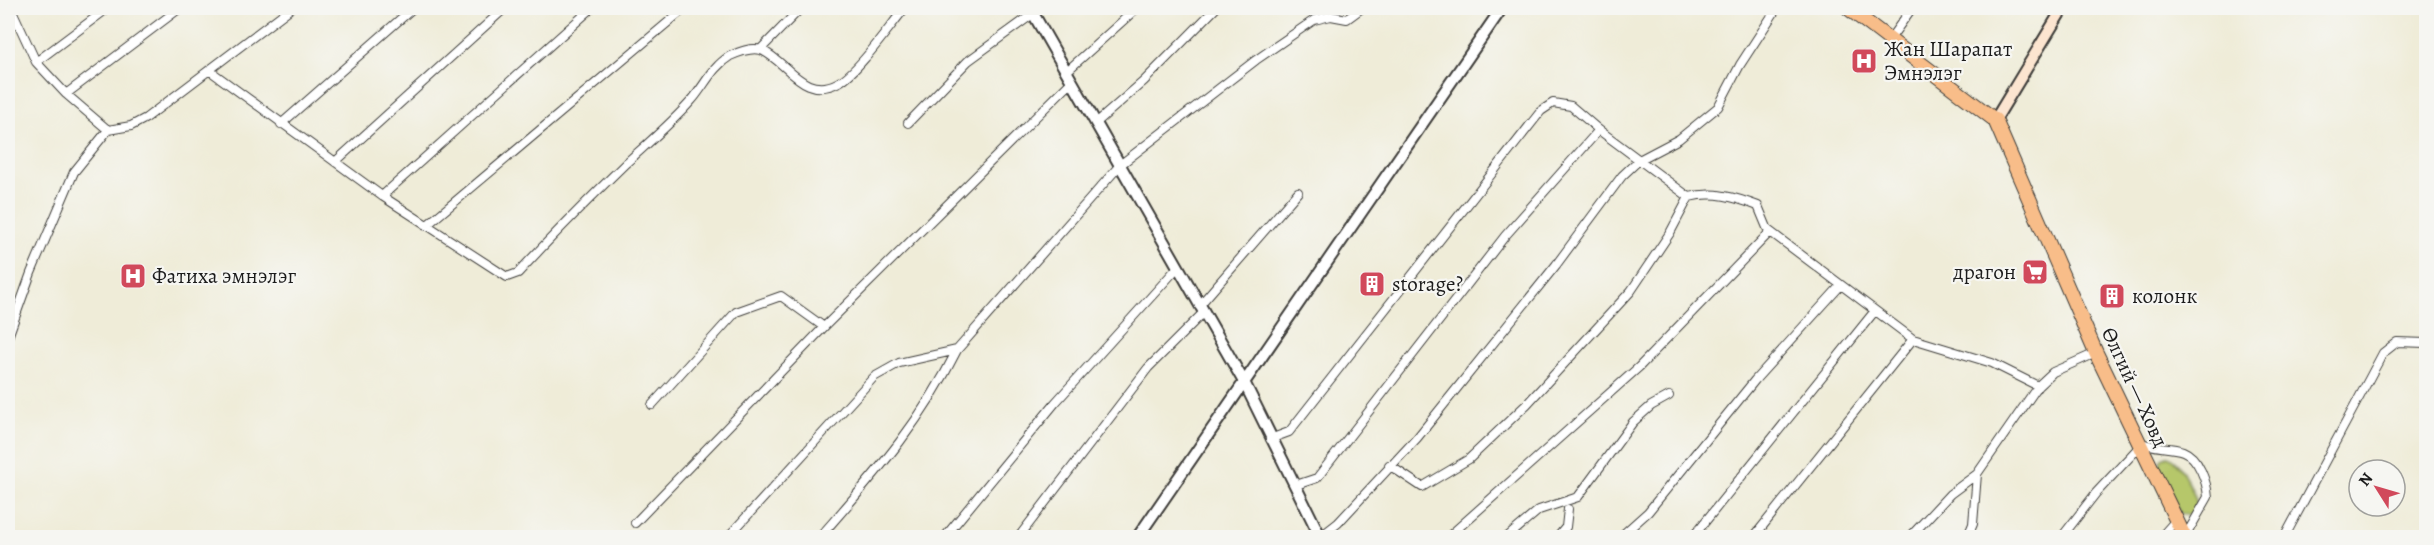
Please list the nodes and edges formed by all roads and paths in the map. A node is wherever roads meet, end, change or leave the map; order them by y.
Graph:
1 (11, 8) edge
2 (108, 8) edge
3 (180, 8) edge
4 (291, 8) edge
5 (413, 8) edge
6 (505, 8) edge
7 (592, 8) edge
8 (685, 8) edge
9 (801, 8) edge
10 (905, 8) edge
11 (1137, 8) edge
12 (1216, 8) edge
13 (1362, 8) edge
14 (1502, 8) edge
15 (1777, 8) edge
16 (1848, 8) edge
17 (1912, 8) edge
18 (2063, 8) edge
19 (1035, 9) edge
20 (1890, 39) junction
21 (760, 50) junction
22 (36, 62) junction
23 (209, 70) junction
24 (1070, 76) junction
25 (66, 94) junction
26 (1995, 120) junction
27 (908, 123) dead end
28 (1096, 123) junction
29 (281, 124) junction
30 (108, 130) junction
31 (1599, 130) junction
32 (1639, 160) junction
33 (336, 162) junction
34 (1120, 165) junction
35 (1298, 192) dead end
36 (382, 196) junction
37 (1689, 197) junction
38 (426, 226) junction
39 (1770, 232) junction
40 (1178, 267) junction
41 (1841, 285) junction
42 (1201, 309) junction
43 (1874, 312) junction
44 (824, 327) junction
45 (8, 337) edge
46 (1913, 339) junction
47 (2427, 343) edge
48 (957, 350) junction
49 (2096, 353) junction
50 (1244, 382) junction
51 (2038, 386) junction
52 (1669, 396) dead end
53 (652, 405) dead end
54 (1270, 439) junction
55 (2138, 444) junction
56 (1389, 465) junction
57 (1977, 474) junction
58 (1296, 485) junction
59 (1568, 509) dead end
60 (2176, 520) junction
61 (634, 523) dead end
62 (727, 537) edge
63 (819, 537) edge
64 (944, 537) edge
65 (1018, 537) edge
66 (1137, 537) edge
67 (1321, 537) edge
68 (1447, 537) edge
69 (1506, 537) edge
70 (1557, 537) edge
71 (1619, 537) edge
72 (1692, 537) edge
73 (1753, 537) edge
74 (1909, 537) edge
75 (1967, 537) edge
76 (2061, 537) edge
77 (2160, 537) edge
78 (2185, 537) edge
79 (2284, 537) edge

1 - 22 street
2 - 22 street
3 - 25 street
4 - 23 street
5 - 29 street
6 - 33 street
7 - 36 street
8 - 38 street
9 - 21 street
10 - 21 street
11 - 24 street
12 - 28 street
13 - 34 street
14 - 50 street
15 - 32 street
16 - 20 highway
17 - 20 street
18 - 26 main road
19 - 24 street
19 - 27 street
20 - 26 highway
21 - 38 street
22 - 25 street
23 - 29 street
23 - 30 street
24 - 28 street
24 - 44 street
25 - 30 street
26 - 49 highway, Өлгий — Ховд
28 - 34 street
29 - 33 street
30 - 45 street
31 - 32 street
31 - 54 street
31 - 58 street
32 - 37 street
32 - 56 street
33 - 36 street
34 - 40 street
34 - 48 street
35 - 42 street
36 - 38 street
37 - 39 street
37 - 56 street
39 - 41 street
39 - 68 street
40 - 42 street
40 - 64 street
41 - 43 street
41 - 71 street
42 - 50 street
42 - 65 street
43 - 46 street
43 - 72 street
44 - 53 street
44 - 61 street
46 - 51 street
46 - 73 street
47 - 79 street
48 - 62 street
48 - 63 street
49 - 51 street
49 - 55 highway, Өлгий — Ховд
50 - 54 street
50 - 66 street
51 - 57 street
52 - 69 street
54 - 58 street
55 - 60 highway, Өлгий — Ховд
55 - 76 street
55 - 78 street
56 - 67 street
57 - 74 street
57 - 75 street
58 - 67 street
59 - 70 street
60 - 77 street
60 - 78 highway, Өлгий — Ховд

